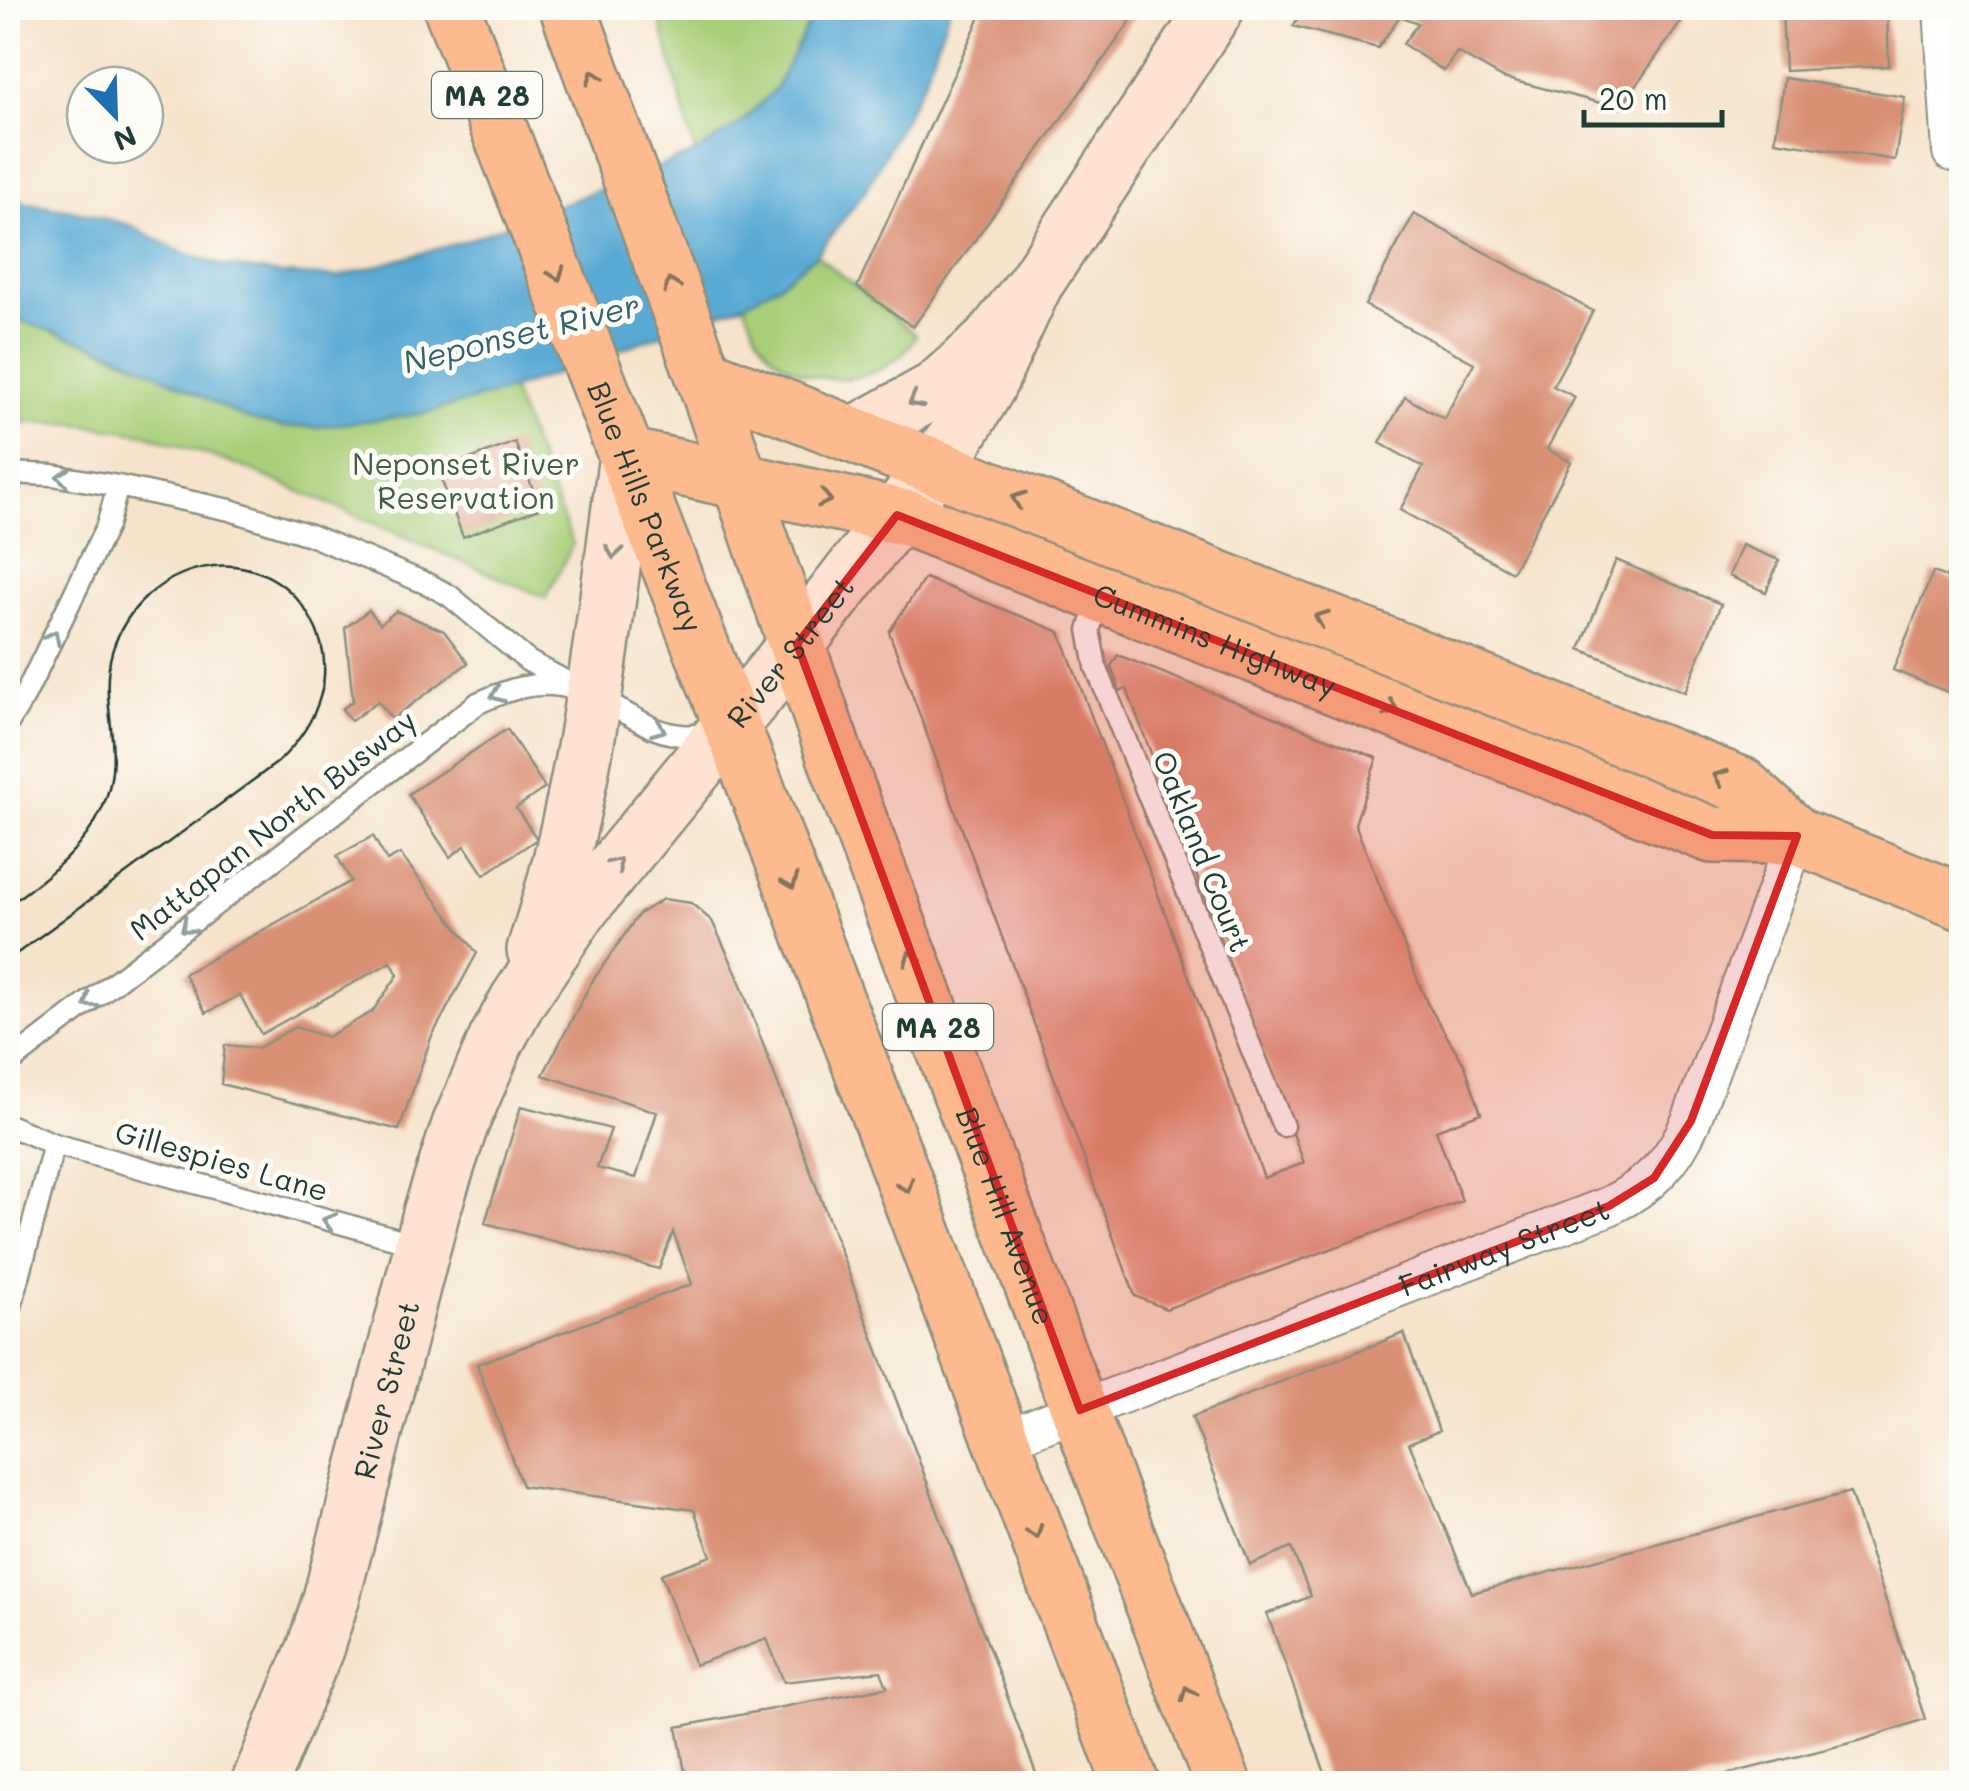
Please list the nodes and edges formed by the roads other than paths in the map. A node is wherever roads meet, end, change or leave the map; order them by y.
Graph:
1 (452, 8) edge
2 (568, 8) edge
3 (1216, 8) edge
4 (1943, 8) edge
5 (1952, 152) dead end
6 (1034, 285) junction
7 (704, 376) junction
8 (618, 432) junction
9 (854, 435) junction
10 (935, 467) junction
11 (8, 472) edge
12 (740, 480) junction
13 (118, 486) junction
14 (897, 515) junction
15 (1101, 595) junction
16 (796, 644) junction
17 (592, 694) junction
18 (8, 723) edge
19 (731, 724) junction
20 (1797, 836) junction
21 (1962, 902) edge
22 (518, 1000) junction
23 (8, 1064) edge
24 (8, 1124) edge
25 (1282, 1126) dead end
26 (54, 1144) junction
27 (424, 1246) junction
28 (8, 1318) edge
29 (1080, 1410) junction
30 (1000, 1442) junction
31 (8, 1780) edge
32 (19, 1784) edge
33 (259, 1784) edge
34 (1131, 1784) edge
35 (1223, 1784) edge

1 -> 8 main road, Blue Hills Parkway / MA 28
7 -> 2 main road, MA 28
3 - 6 main road, River Street
4 - 5 street
6 -> 9 main road, River Street
6 - 10 main road, River Street
7 - 9 main road, Cummins Highway
7 - 12 main road, MA 28
8 - 12 main road, Cummins Highway
8 -> 17 main road, River Street
8 - 19 main road, Blue Hills Parkway / MA 28
9 - 10 main road, Cummins Highway
10 - 14 main road, River Street
20 -> 10 main road, Cummins Highway
13 -> 11 lane
12 -> 14 main road, Cummins Highway
12 - 16 main road, MA 28
13 - 17 lane
18 -> 13 lane
14 - 15 main road, Cummins Highway
14 - 16 main road, River Street
15 -> 20 main road, Cummins Highway
15 - 25 lane, Oakland Court
16 - 19 main road, River Street
29 -> 16 main road, Blue Hill Avenue / MA 28
17 -> 19 lane
17 - 22 main road, River Street
17 -> 23 lane, Mattapan North Busway
22 -> 19 main road, River Street
19 -> 30 main road, MA 28
20 - 21 main road, Cummins Highway
20 - 29 street, Fairway Street
22 - 27 main road, River Street
24 - 26 lane, Gillespies Lane
27 -> 26 lane, Gillespies Lane
26 - 28 lane
27 - 33 main road, River Street
29 - 30 street, Fairway Street
35 -> 29 main road, Blue Hill Avenue / MA 28
30 -> 34 main road, MA 28
31 - 32 lane

